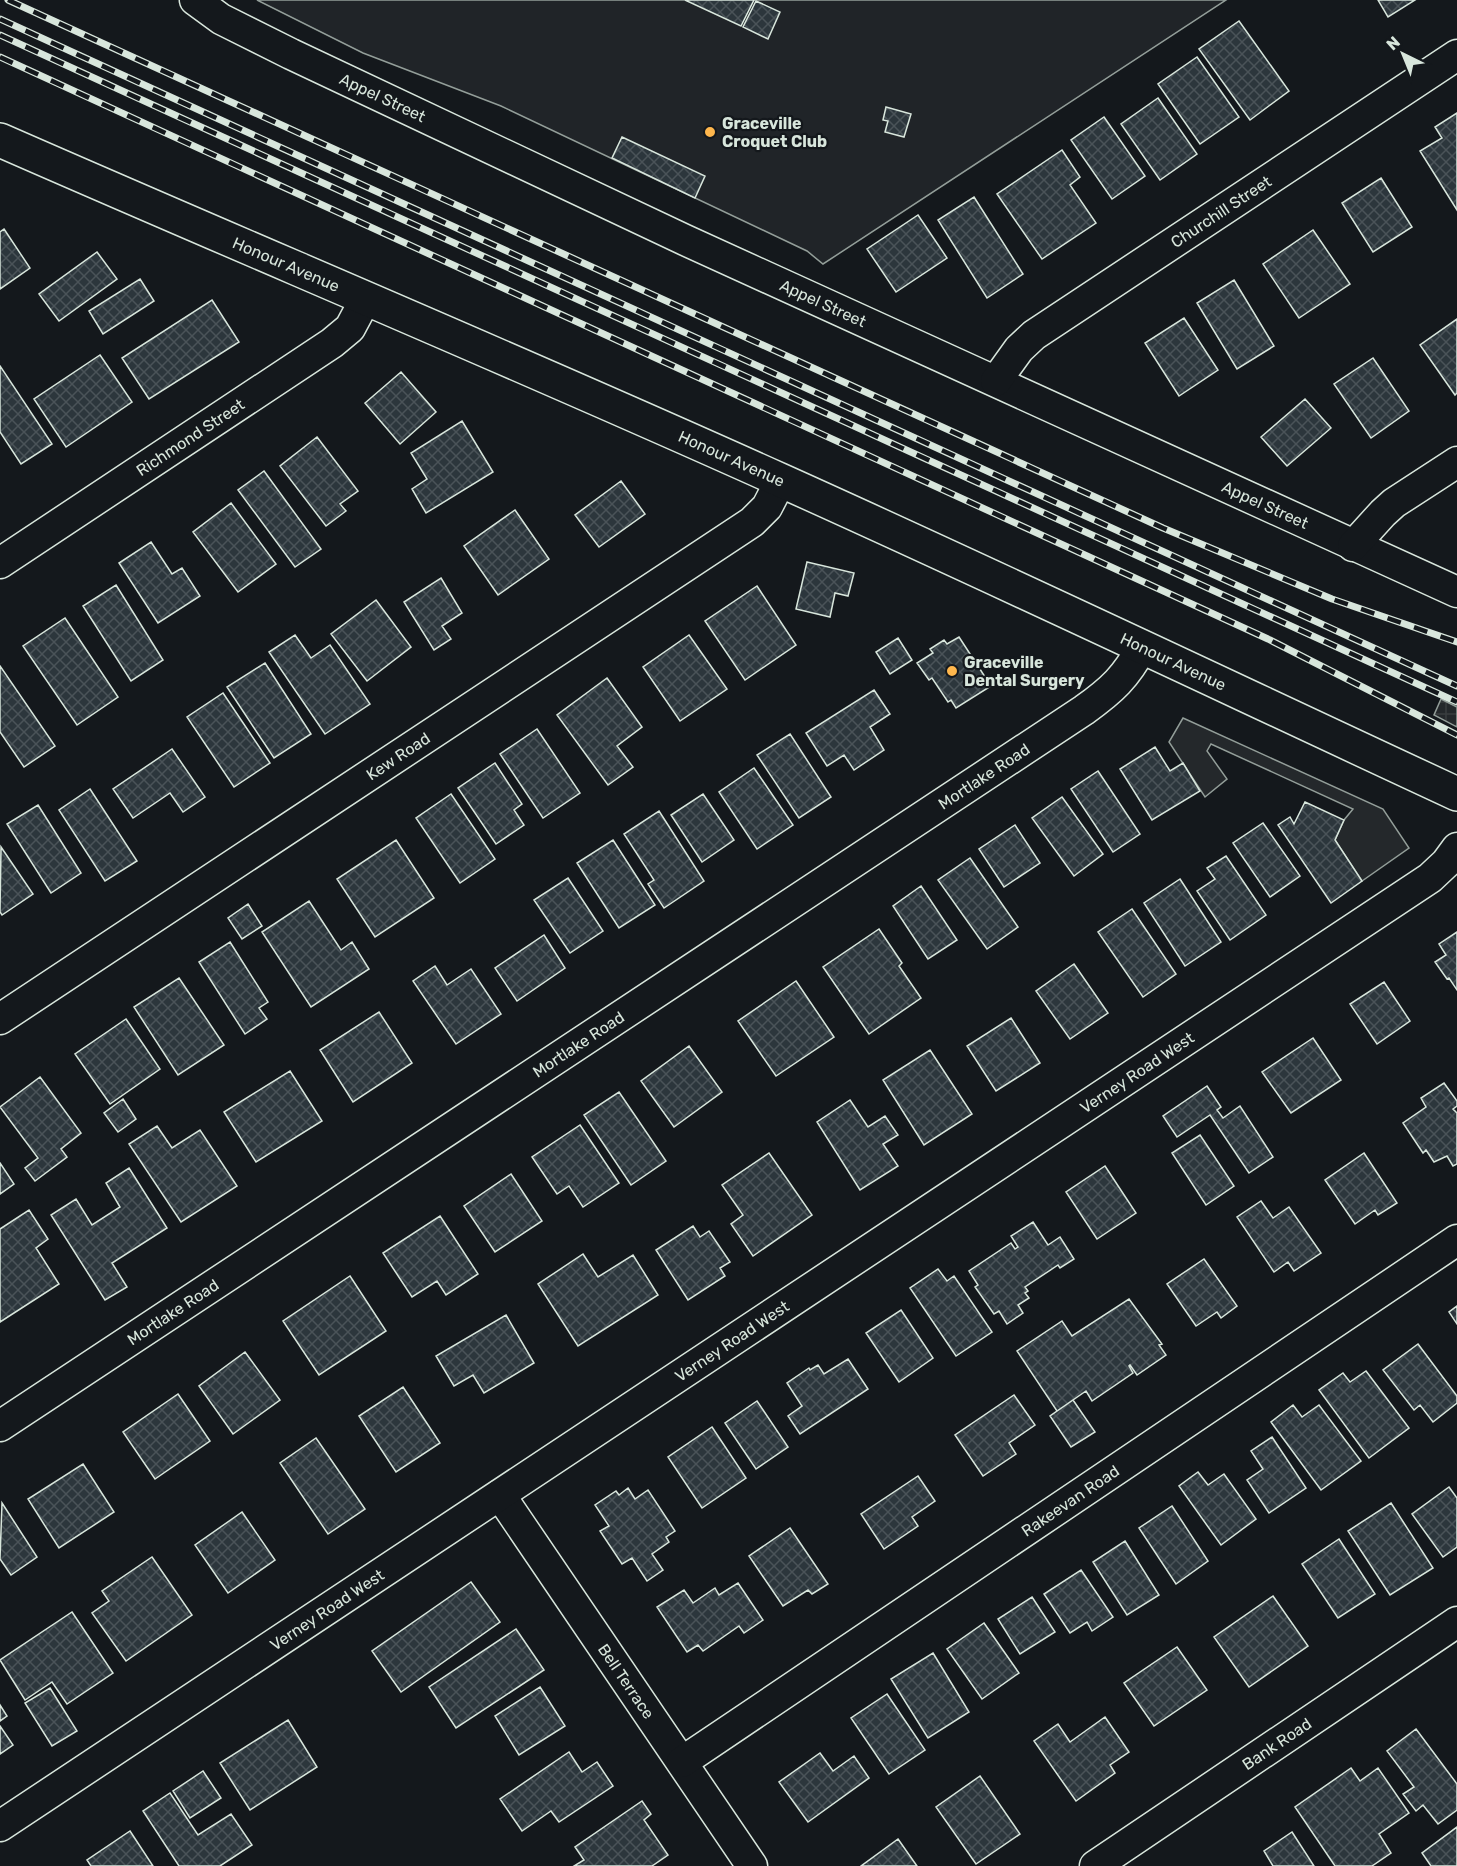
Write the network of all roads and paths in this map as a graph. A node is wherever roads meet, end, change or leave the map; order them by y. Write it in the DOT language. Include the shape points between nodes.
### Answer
graph roads {
  1 [pos="195,0"];
  2 [pos="1457,55"];
  3 [pos="0,140"];
  4 [pos="366,298"];
  5 [pos="996,381"];
  6 [pos="1457,462"];
  7 [pos="781,480"];
  8 [pos="1353,546"];
  9 [pos="0,563"];
  10 [pos="1457,592"];
  11 [pos="1142,647"];
  12 [pos="1457,794"];
  13 [pos="1457,848"];
  14 [pos="0,1020"];
  15 [pos="1457,1240"];
  16 [pos="0,1426"];
  17 [pos="500,1495"];
  18 [pos="1452,1636"];
  19 [pos="682,1762"];
  20 [pos="0,1826"];
  21 [pos="752,1866"];
  22 [pos="1095,1866"];
  1 -- 5 [label="street, Appel Street" via="221,19 291,54"];
  2 -- 5 [label="street, Churchill Street" via="1034,335"];
  3 -- 4 [label="main road, Honour Avenue"];
  4 -- 7 [label="main road, Honour Avenue"];
  4 -- 9 [label="street, Richmond Street" via="350,328 332,343"];
  5 -- 8 [label="street, Appel Street"];
  6 -- 8 [label="street" via="1395,503"];
  7 -- 11 [label="main road, Honour Avenue"];
  7 -- 14 [label="street, Kew Road" via="767,507 752,522"];
  8 -- 10 [label="street, Appel Street"];
  11 -- 12 [label="main road, Honour Avenue"];
  11 -- 16 [label="street, Mortlake Road" via="1127,673 1084,710"];
  13 -- 17 [label="street, Verney Road West" via="1423,882"];
  15 -- 19 [label="street, Rakeevan Road"];
  17 -- 19 [label="street, Bell Terrace"];
  17 -- 20 [label="street, Verney Road West"];
  18 -- 22 [label="street, Bank Road"];
  19 -- 21 [label="street, Bell Terrace"];
}
